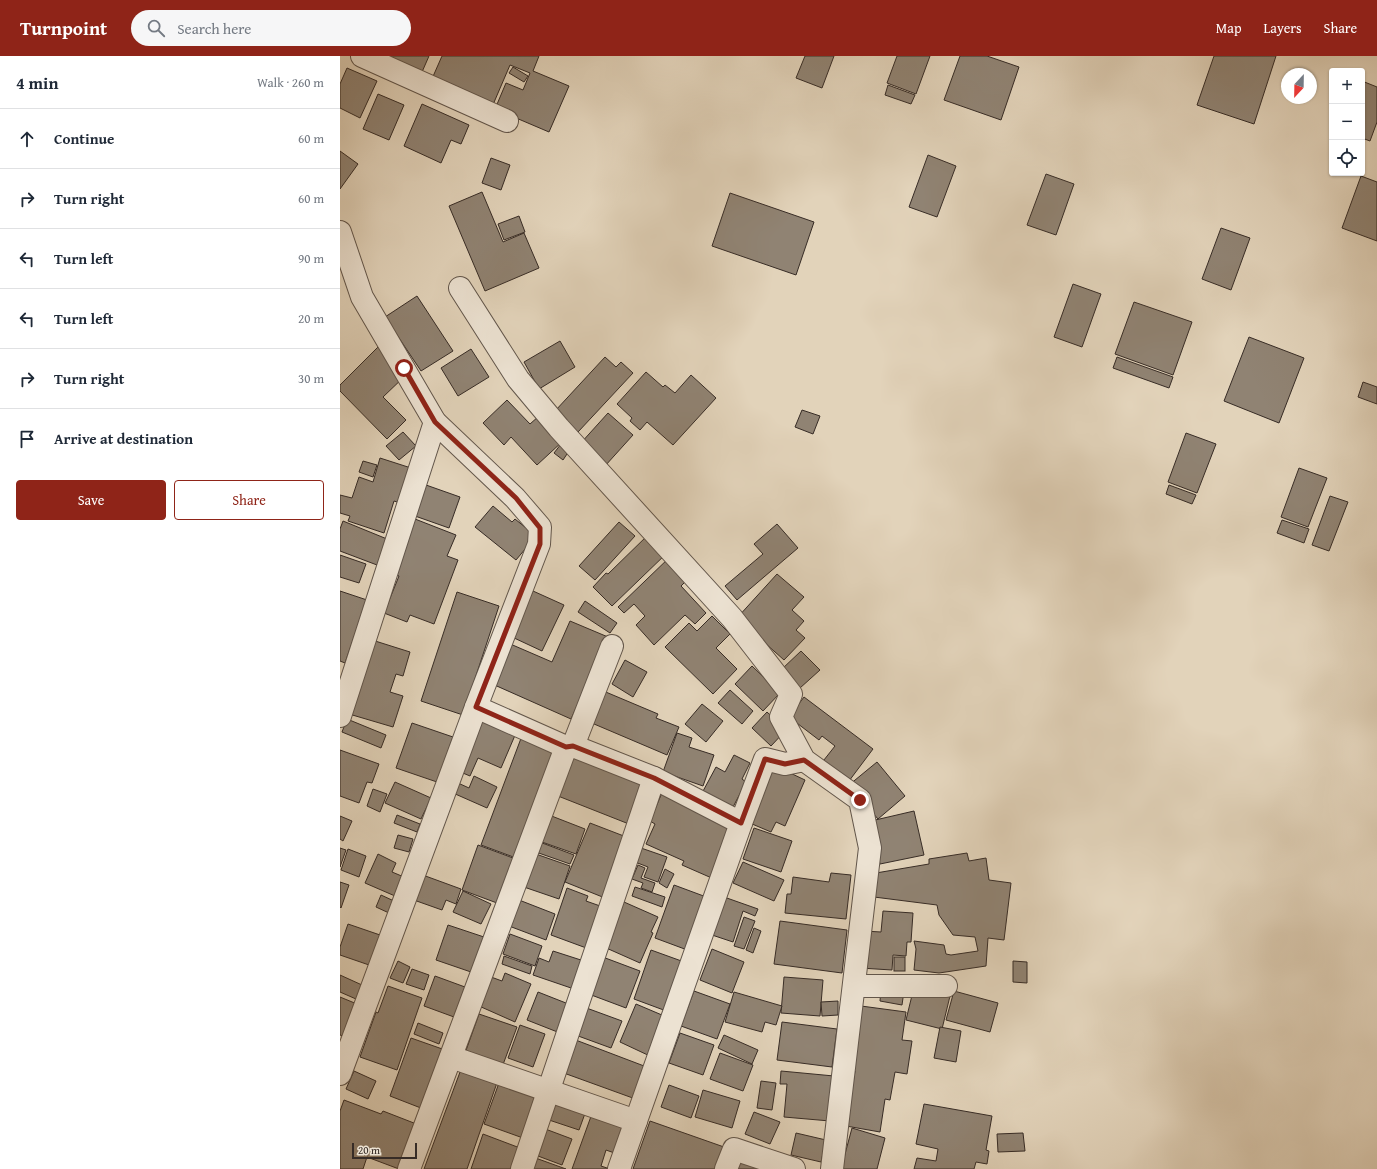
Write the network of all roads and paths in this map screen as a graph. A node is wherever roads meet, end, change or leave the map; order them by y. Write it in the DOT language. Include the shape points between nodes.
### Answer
graph roads {
  1 [pos="362,56"];
  2 [pos="507,121"];
  3 [pos="340,232"];
  4 [pos="460,288"];
  5 [pos="435,422"];
  6 [pos="612,646"];
  7 [pos="476,707"];
  8 [pos="340,716"];
  9 [pos="570,747"];
  10 [pos="804,760"];
  11 [pos="654,778"];
  12 [pos="741,823"];
  13 [pos="854,986"];
  14 [pos="946,986"];
  15 [pos="451,1057"];
  16 [pos="340,1074"];
  17 [pos="549,1091"];
  18 [pos="636,1121"];
  19 [pos="409,1169"];
  20 [pos="522,1169"];
  21 [pos="619,1169"];
  22 [pos="726,1169"];
  23 [pos="794,1169"];
  24 [pos="832,1169"];
  1 -- 2 [label="street"];
  3 -- 5 [label="street" via="362,297"];
  4 -- 10 [label="street" via="518,379 559,428 732,618 792,694 781,718"];
  5 -- 7 [label="street" via="516,498 540,528 540,544"];
  5 -- 8 [label="street"];
  6 -- 9 [label="street"];
  7 -- 9 [label="street"];
  7 -- 16 [label="street"];
  9 -- 11 [label="street"];
  9 -- 15 [label="street"];
  10 -- 12 [label="street" via="785,764 765,759"];
  10 -- 13 [label="street" via="860,800 870,848"];
  11 -- 12 [label="street"];
  11 -- 17 [label="street"];
  12 -- 18 [label="street"];
  13 -- 14 [label="street"];
  13 -- 24 [label="street"];
  15 -- 17 [label="street"];
  15 -- 19 [label="street"];
  17 -- 18 [label="street"];
  17 -- 20 [label="street"];
  18 -- 21 [label="street"];
  22 -- 23 [label="street" via="734,1149"];
}
